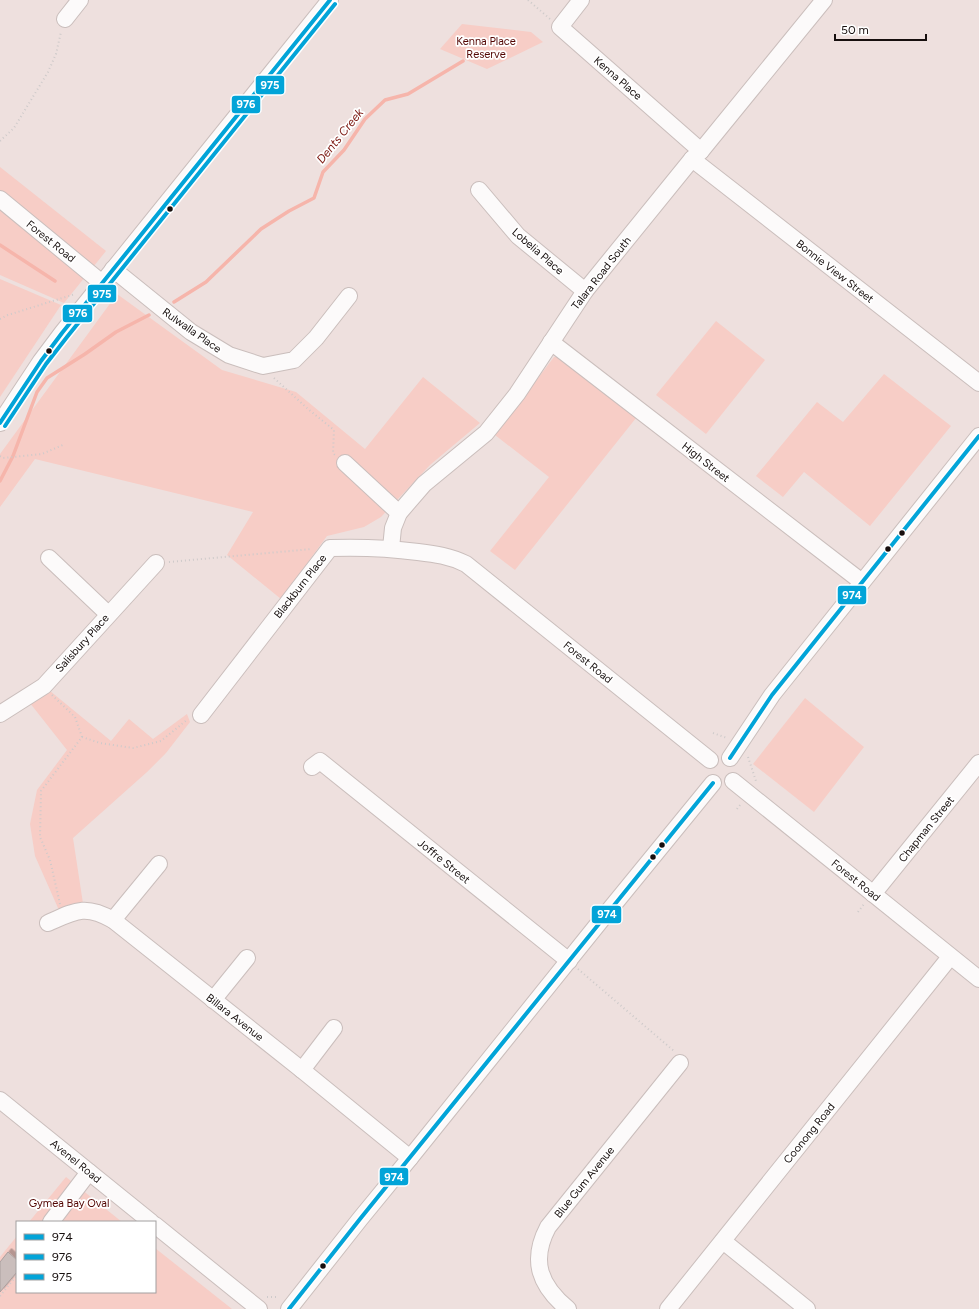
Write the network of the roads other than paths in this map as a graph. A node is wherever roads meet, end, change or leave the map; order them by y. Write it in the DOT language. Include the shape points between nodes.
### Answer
graph roads {
  1 [pos="80,0"];
  2 [pos="330,0"];
  3 [pos="581,0"];
  4 [pos="824,0"];
  5 [pos="65,18"];
  6 [pos="696,155"];
  7 [pos="479,190"];
  8 [pos="0,199"];
  9 [pos="113,269"];
  10 [pos="102,283"];
  11 [pos="585,291"];
  12 [pos="349,296"];
  13 [pos="551,342"];
  14 [pos="979,383"];
  15 [pos="0,423"];
  16 [pos="979,436"];
  17 [pos="345,463"];
  18 [pos="399,513"];
  19 [pos="391,548"];
  20 [pos="50,558"];
  21 [pos="156,563"];
  22 [pos="466,564"];
  23 [pos="862,582"];
  24 [pos="108,614"];
  25 [pos="0,714"];
  26 [pos="201,715"];
  27 [pos="730,758"];
  28 [pos="316,759"];
  29 [pos="710,760"];
  30 [pos="979,763"];
  31 [pos="733,781"];
  32 [pos="713,784"];
  33 [pos="159,864"];
  34 [pos="873,894"];
  35 [pos="113,920"];
  36 [pos="48,923"];
  37 [pos="950,957"];
  38 [pos="247,958"];
  39 [pos="568,961"];
  40 [pos="979,979"];
  41 [pos="213,1000"];
  42 [pos="334,1028"];
  43 [pos="680,1062"];
  44 [pos="302,1070"];
  45 [pos="0,1100"];
  46 [pos="410,1158"];
  47 [pos="89,1172"];
  48 [pos="51,1221"];
  49 [pos="150,1221"];
  50 [pos="156,1226"];
  51 [pos="723,1241"];
  52 [pos="261,1302"];
  53 [pos="284,1303"];
  54 [pos="568,1309"];
  55 [pos="668,1309"];
  56 [pos="806,1309"];
  1 -- 5 [label="street"];
  2 -- 9 [label="street"];
  3 -- 6 [label="street, Kenna Place" via="560,27"];
  4 -- 6 [label="street, Talara Road South"];
  6 -- 11 [label="street, Talara Road South"];
  6 -- 14 [label="street, Bonnie View Street"];
  7 -- 11 [label="street, Lobelia Place" via="518,236"];
  8 -- 10 [label="street, Forest Road"];
  9 -- 10 [label="street"];
  9 -- 12 [label="street, Rulwalla Place" via="191,332 229,355 263,366 294,360 316,338"];
  10 -- 15 [label="street" via="41,361"];
  11 -- 13 [label="street, Talara Road South"];
  13 -- 18 [label="street, Talara Road South" via="517,394 486,433 424,484"];
  13 -- 23 [label="street, High Street"];
  16 -- 23 [label="street"];
  17 -- 18 [label="street"];
  18 -- 19 [label="street, Talara Road South" via="393,528"];
  19 -- 22 [label="street, Blackburn Place" via="440,555"];
  19 -- 26 [label="street, Blackburn Place" via="330,548"];
  20 -- 24 [label="street"];
  21 -- 24 [label="street, Salisbury Place"];
  22 -- 29 [label="street, Forest Road"];
  23 -- 27 [label="street" via="772,695"];
  24 -- 25 [label="street, Salisbury Place" via="43,686"];
  27 -- 29 [label="street" via="718,756"];
  27 -- 31 [label="street" via="737,771"];
  28 -- 39 [label="street, Joffre Street"];
  29 -- 32 [label="street" via="706,770"];
  30 -- 34 [label="street, Chapman Street"];
  31 -- 32 [label="street" via="726,785"];
  31 -- 34 [label="street, Forest Road"];
  32 -- 39 [label="street"];
  33 -- 35 [label="street"];
  34 -- 37 [label="street, Forest Road"];
  35 -- 36 [label="street, Billara Avenue" via="90,910 76,911"];
  35 -- 41 [label="street, Billara Avenue"];
  37 -- 40 [label="street, Forest Road"];
  37 -- 51 [label="street, Coonong Road"];
  38 -- 41 [label="street"];
  39 -- 46 [label="street"];
  41 -- 44 [label="street, Billara Avenue"];
  42 -- 44 [label="street"];
  43 -- 54 [label="street, Blue Gum Avenue" via="548,1227 543,1237 538,1256 542,1278 560,1303"];
  44 -- 46 [label="street, Billara Avenue"];
  45 -- 47 [label="street, Avenel Road"];
  46 -- 53 [label="street" via="360,1219"];
  47 -- 48 [label="street"];
  47 -- 49 [label="street, Avenel Road"];
  50 -- 52 [label="street"];
  51 -- 55 [label="street, Coonong Road"];
  51 -- 56 [label="street"];
}
